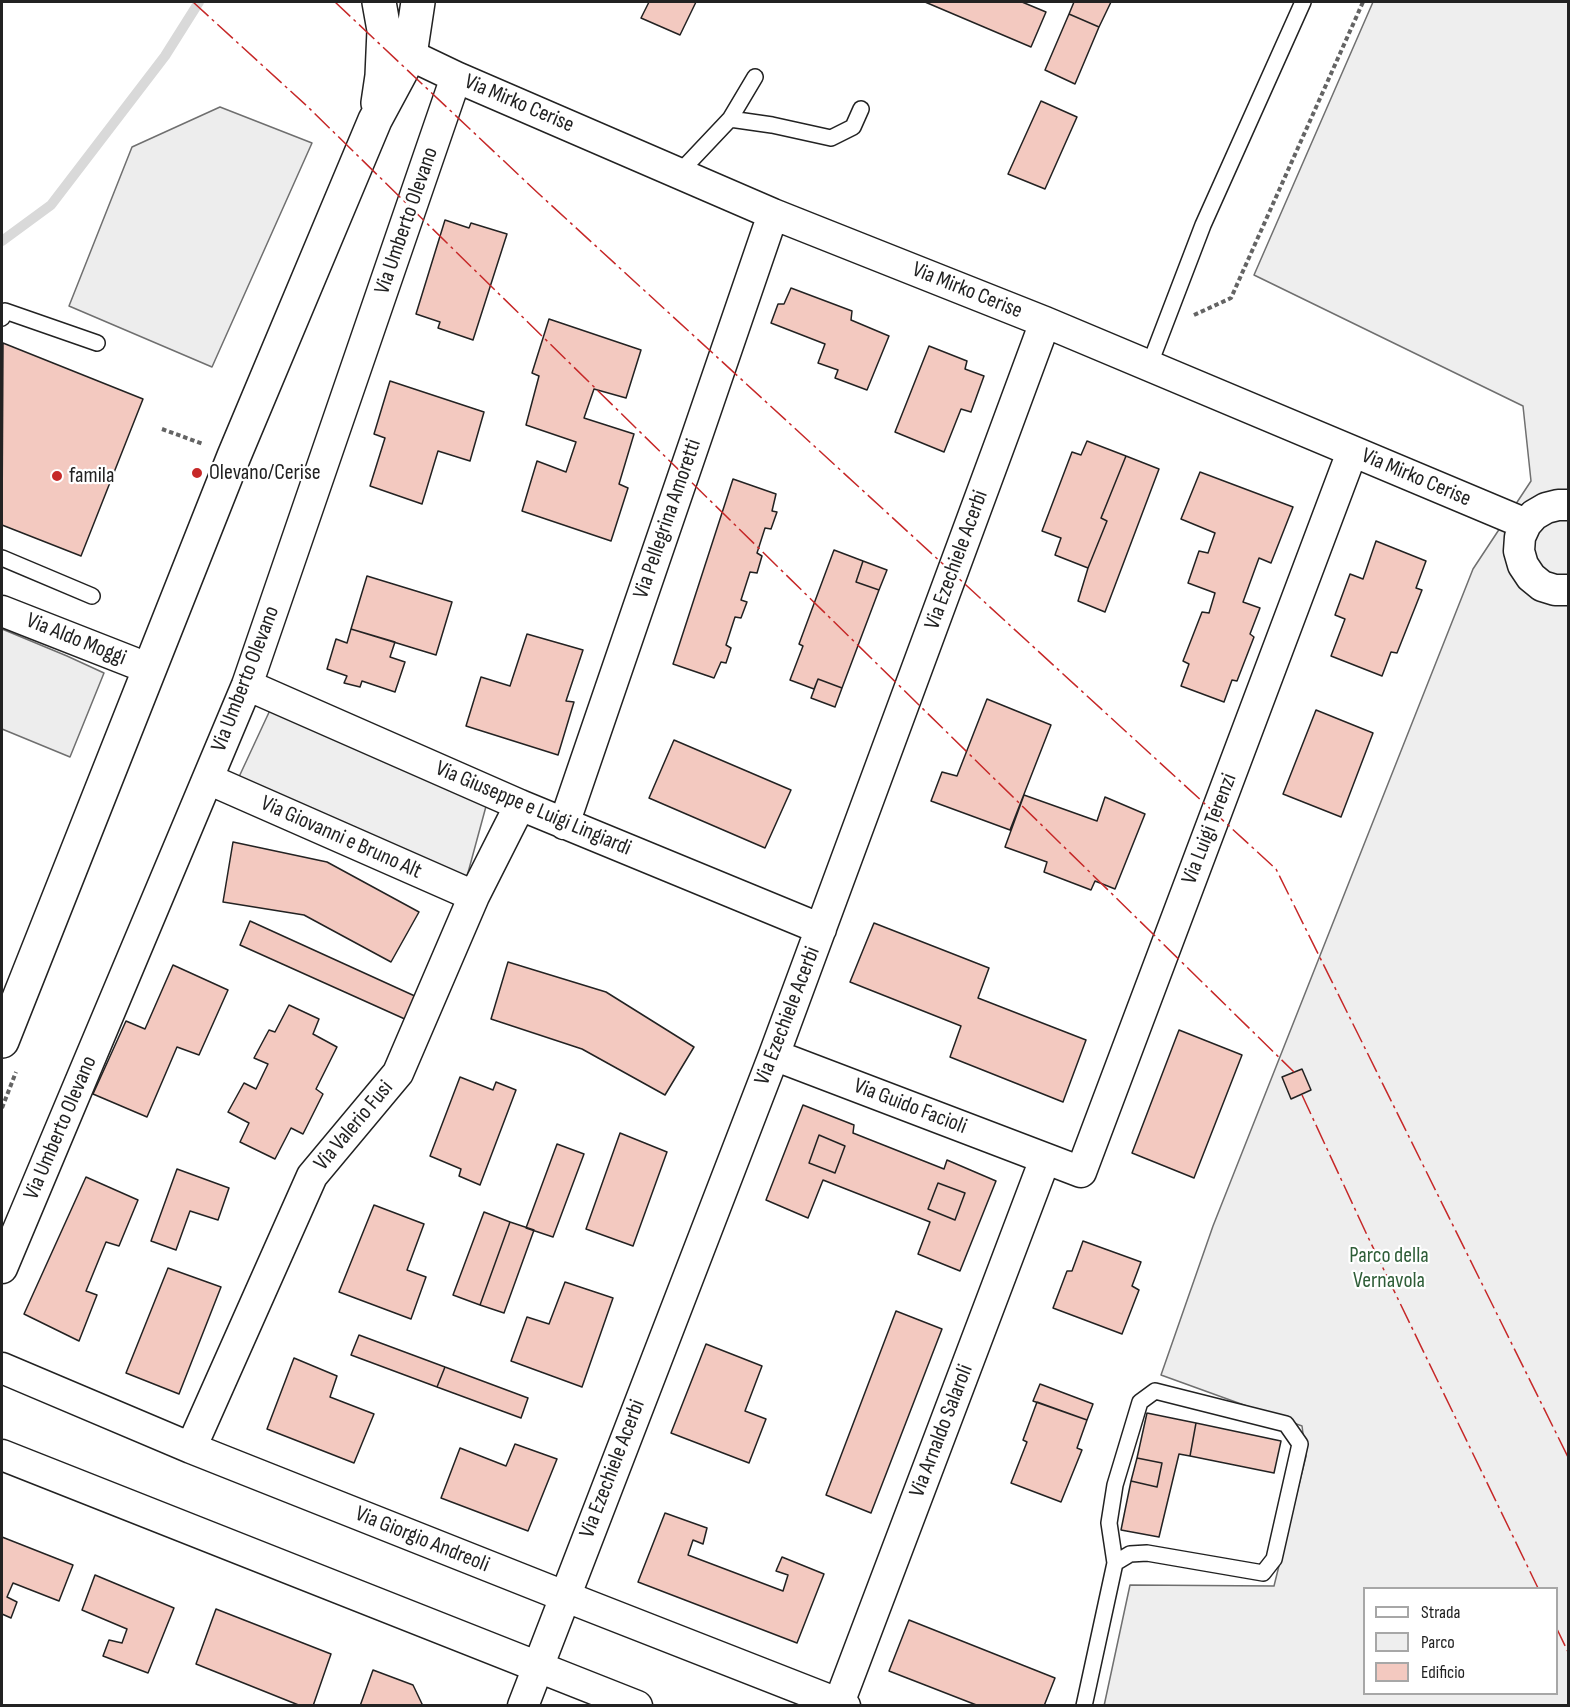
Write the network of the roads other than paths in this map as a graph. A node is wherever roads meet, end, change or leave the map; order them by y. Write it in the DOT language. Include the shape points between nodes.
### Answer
graph roads {
  1 [pos="379,2"];
  2 [pos="418,2"];
  3 [pos="1303,2"];
  4 [pos="410,55"];
  5 [pos="456,77"];
  6 [pos="755,77"];
  7 [pos="861,109"];
  8 [pos="730,119"];
  9 [pos="375,120"];
  10 [pos="679,173"];
  11 [pos="773,214"];
  12 [pos="2,318"];
  13 [pos="1045,322"];
  14 [pos="97,344"];
  15 [pos="1149,366"];
  16 [pos="1352,452"];
  17 [pos="1569,505"];
  18 [pos="1526,524"];
  19 [pos="2,558"];
  20 [pos="1569,590"];
  21 [pos="92,597"];
  22 [pos="2,610"];
  23 [pos="150,669"];
  24 [pos="247,685"];
  25 [pos="208,779"];
  26 [pos="520,805"];
  27 [pos="564,824"];
  28 [pos="474,896"];
  29 [pos="821,929"];
  30 [pos="2,1041"];
  31 [pos="774,1055"];
  32 [pos="1046,1160"];
  33 [pos="2,1268"];
  34 [pos="2,1368"];
  35 [pos="192,1448"];
  36 [pos="2,1455"];
  37 [pos="1115,1563"];
  38 [pos="564,1596"];
  39 [pos="538,1665"];
  40 [pos="842,1704"];
  41 [pos="523,1706"];
  42 [pos="637,1706"];
  43 [pos="1084,1706"];
  1 -- 9 [label="street" via="384,30"];
  2 -- 4 [label="street"];
  3 -- 15 [label="lane" via="1203,225"];
  4 -- 5 [label="street, Via Mirko Cerise"];
  4 -- 9 [label="street"];
  5 -- 10 [label="street, Via Mirko Cerise"];
  5 -- 24 [label="street, Via Umberto Olevano"];
  6 -- 8 [label="lane"];
  7 -- 8 [label="lane" via="853,127 831,138"];
  8 -- 10 [label="lane"];
  9 -- 23 [label="street" via="234,456"];
  10 -- 11 [label="street, Via Mirko Cerise"];
  11 -- 13 [label="street, Via Mirko Cerise"];
  11 -- 27 [label="street, Via Pellegrina Amoretti"];
  12 -- 14 [label="lane" via="5,311"];
  13 -- 15 [label="street, Via Mirko Cerise"];
  13 -- 29 [label="street, Via Ezechiele Acerbi"];
  15 -- 16 [label="street, Via Mirko Cerise"];
  16 -- 18 [label="street, Via Mirko Cerise"];
  16 -- 32 [label="street, Via Luigi Terenzi" via="1081,1172"];
  17 -- 18 [label="street" via="1546,508"];
  18 -- 20 [label="street" via="1520,537 1523,565 1542,586"];
  19 -- 21 [label="lane"];
  22 -- 23 [label="street, Via Aldo Moggi"];
  23 -- 30 [label="street"];
  24 -- 25 [label="street, Via Umberto Olevano"];
  24 -- 26 [label="street, Via Giuseppe e Luigi Lingiardi"];
  25 -- 28 [label="street, Via Giovanni e Bruno Alt"];
  25 -- 33 [label="street, Via Umberto Olevano"];
  26 -- 27 [label="street, Via Giuseppe e Luigi Lingiardi"];
  26 -- 28 [label="street, Via Valerio Fusi"];
  27 -- 29 [label="street, Via Giuseppe e Luigi Lingiardi"];
  28 -- 35 [label="street, Via Valerio Fusi" via="398,1073 312,1176"];
  29 -- 31 [label="street, Via Ezechiele Acerbi"];
  31 -- 32 [label="street, Via Guido Facioli"];
  31 -- 38 [label="street, Via Ezechiele Acerbi"];
  32 -- 40 [label="street, Via Arnaldo Salaroli"];
  34 -- 35 [label="street, Via Giorgio Andreoli"];
  35 -- 38 [label="street, Via Giorgio Andreoli"];
  36 -- 39 [label="street"];
  37 -- 37 [label="lane" via="1109,1523 1140,1402 1155,1391 1286,1424 1300,1444 1274,1559 1263,1573 1147,1553 1130,1554"];
  37 -- 43 [label="lane"];
  38 -- 39 [label="street, Via Ezechiele Acerbi"];
  38 -- 40 [label="street, Via Giorgio Andreoli"];
  39 -- 41 [label="street, Via Ezechiele Acerbi"];
  39 -- 42 [label="street"];
}
